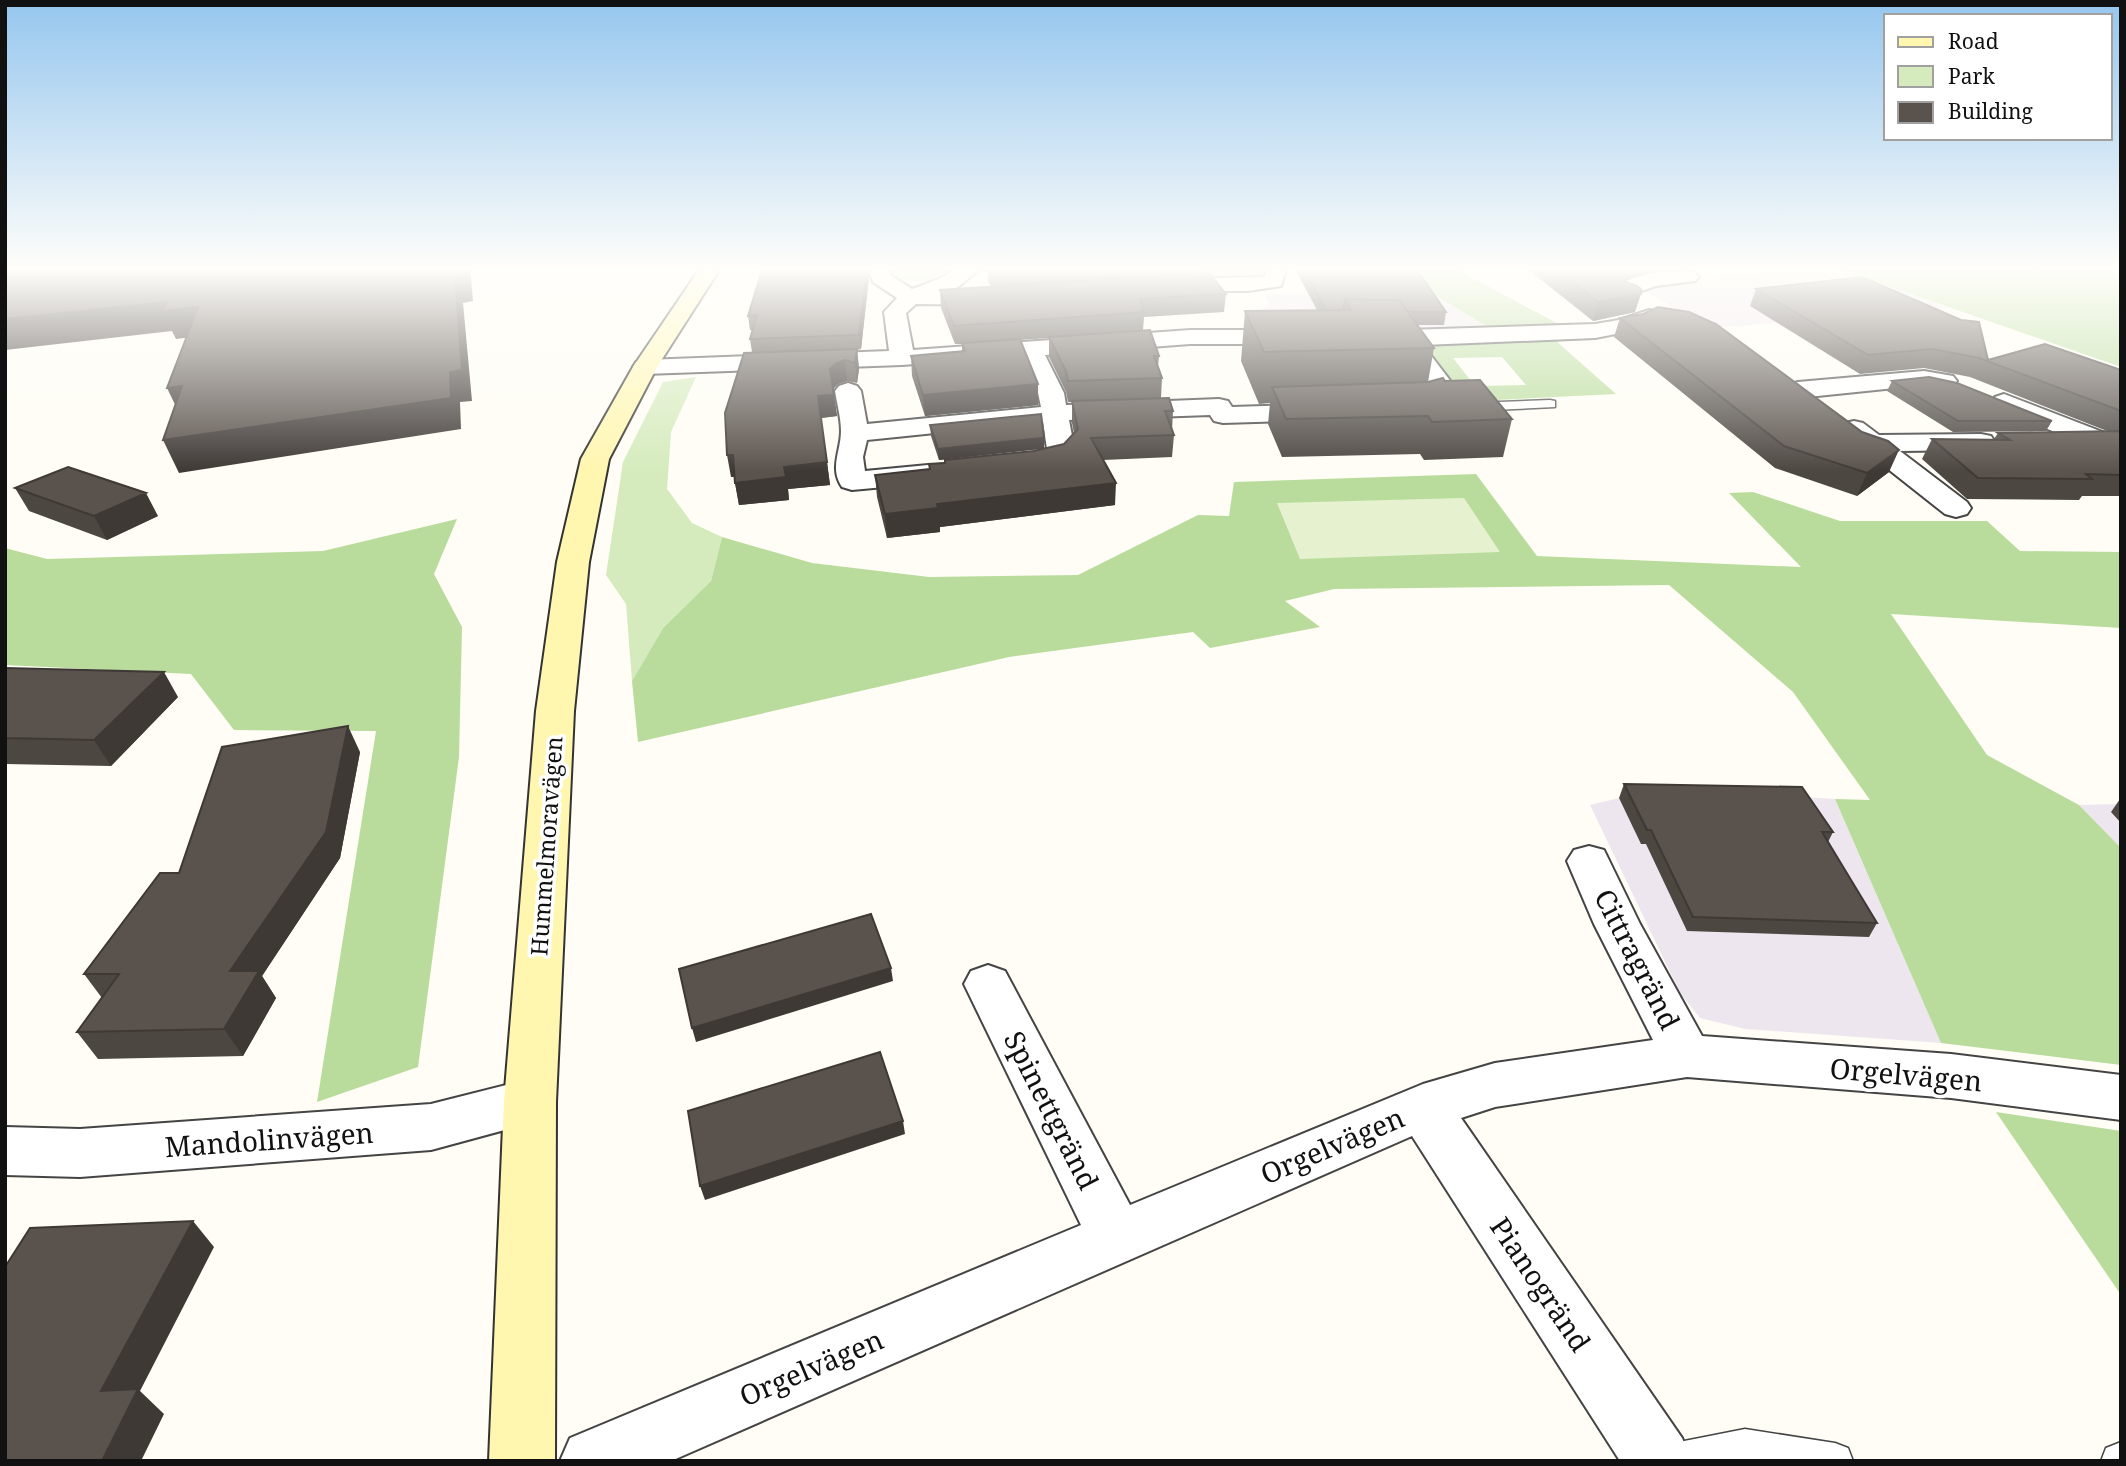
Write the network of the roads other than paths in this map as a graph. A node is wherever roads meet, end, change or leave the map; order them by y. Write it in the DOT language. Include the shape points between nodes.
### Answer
graph roads {
  1 [pos="666,335"];
  2 [pos="899,335"];
  3 [pos="1483,335"];
  4 [pos="1247,336"];
  5 [pos="1313,337"];
  6 [pos="1353,338"];
  7 [pos="1406,339"];
  8 [pos="1030,349"];
  9 [pos="902,358"];
  10 [pos="645,367"];
  11 [pos="1776,375"];
  12 [pos="1798,390"];
  13 [pos="848,391"];
  14 [pos="1550,404"];
  15 [pos="1446,408"];
  16 [pos="1342,411"];
  17 [pos="1055,413"];
  18 [pos="855,433"];
  19 [pos="2112,441"];
  20 [pos="1875,443"];
  21 [pos="995,467"];
  22 [pos="956,471"];
  23 [pos="1956,508"];
  24 [pos="1589,861"];
  25 [pos="988,984"];
  26 [pos="1687,1056"];
  27 [pos="2121,1098"];
  28 [pos="530,1102"];
  29 [pos="1423,1107"];
  30 [pos="5,1151"];
  31 [pos="1116,1236"];
  32 [pos="522,1461"];
  33 [pos="593,1461"];
  34 [pos="1659,1461"];
  35 [pos="1674,1461"];
  36 [pos="1835,1461"];
  1 -- 10 [label="street, Hummelmoravägen"];
  2 -- 9 [label="street"];
  3 -- 7 [label="street"];
  4 -- 5 [label="street"];
  4 -- 8 [label="street"];
  6 -- 7 [label="street"];
  7 -- 15 [label="street"];
  8 -- 9 [label="street"];
  8 -- 17 [label="street" via="1051,393"];
  9 -- 10 [label="street"];
  10 -- 28 [label="street, Hummelmoravägen" via="595,459 577,545 555,710"];
  11 -- 12 [label="street"];
  12 -- 19 [label="street" via="1924,378 1980,392"];
  12 -- 20 [label="street"];
  13 -- 18 [label="street"];
  14 -- 15 [label="lane"];
  16 -- 17 [label="street"];
  17 -- 18 [label="street"];
  17 -- 21 [label="street" via="1061,451 1034,463"];
  18 -- 22 [label="street" via="849,457 854,493"];
  19 -- 20 [label="street"];
  20 -- 23 [label="street"];
  24 -- 26 [label="street, Cittragränd"];
  25 -- 31 [label="street, Spinettgränd"];
  26 -- 27 [label="street, Orgelvägen" via="1951,1076"];
  26 -- 29 [label="street, Orgelvägen" via="1495,1085"];
  28 -- 30 [label="street, Mandolinvägen" via="430,1127 79,1153"];
  28 -- 32 [label="street, Hummelmoravägen"];
  29 -- 31 [label="street, Orgelvägen"];
  29 -- 34 [label="street, Pianogränd"];
  31 -- 33 [label="street, Orgelvägen"];
  35 -- 36 [label="lane" via="1745,1447"];
}
